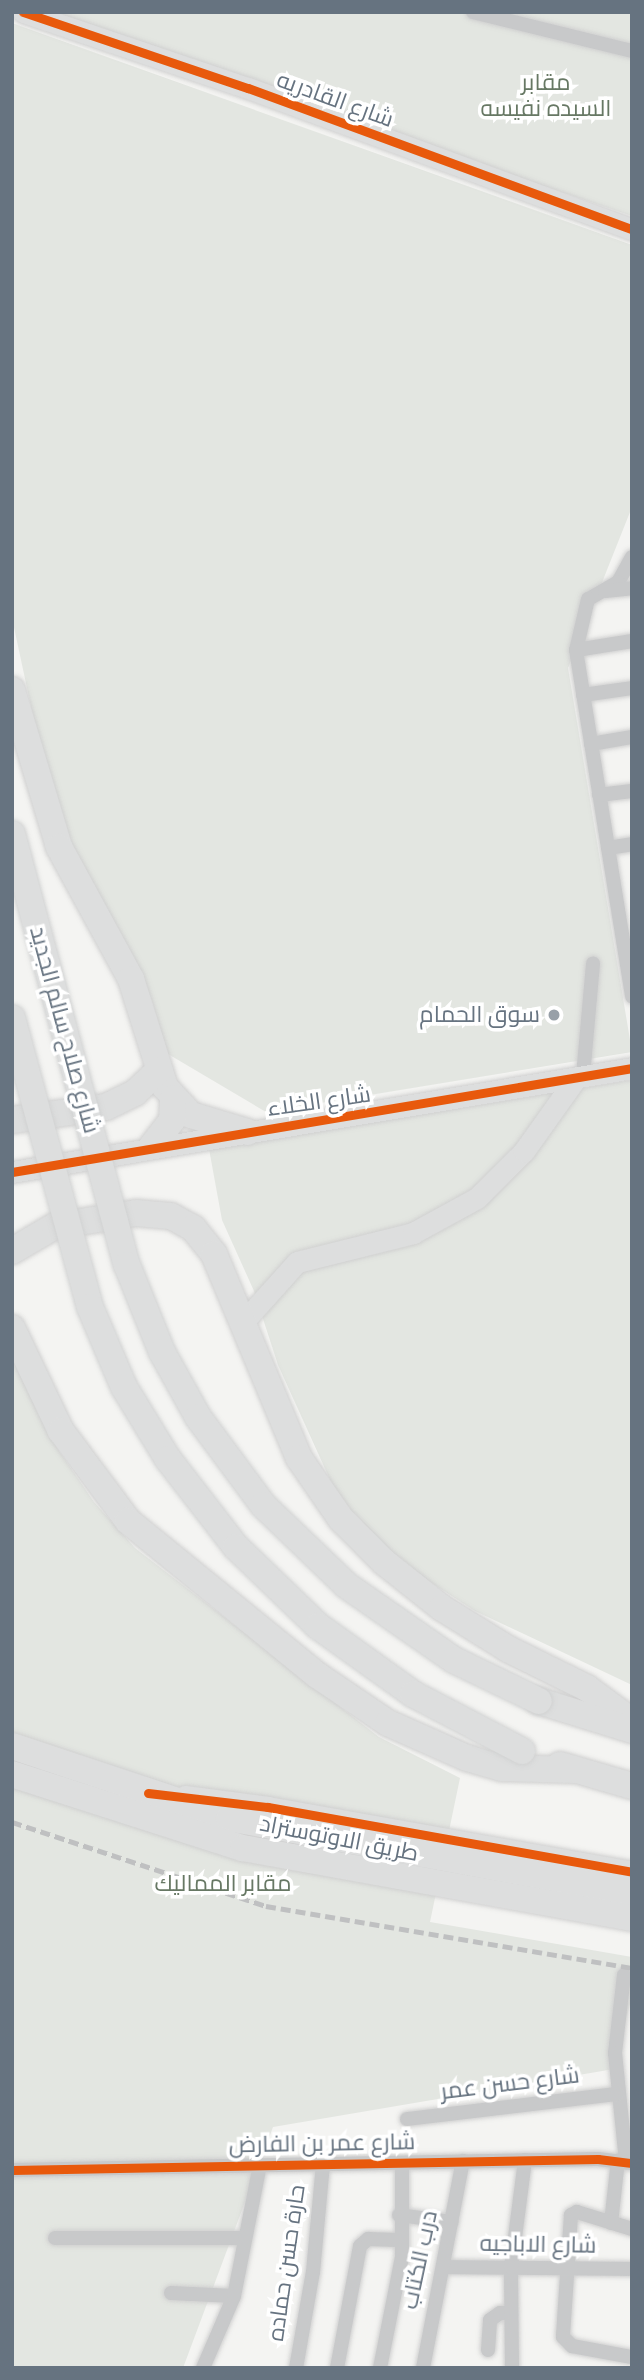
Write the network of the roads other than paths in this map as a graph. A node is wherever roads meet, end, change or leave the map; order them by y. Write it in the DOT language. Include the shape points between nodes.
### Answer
graph roads {
  1 [pos="23,12"];
  2 [pos="473,12"];
  3 [pos="632,51"];
  4 [pos="632,229"];
  5 [pos="632,557"];
  6 [pos="632,588"];
  7 [pos="594,593"];
  8 [pos="632,642"];
  9 [pos="576,650"];
  10 [pos="632,688"];
  11 [pos="12,690"];
  12 [pos="583,695"];
  13 [pos="632,737"];
  14 [pos="591,744"];
  15 [pos="632,791"];
  16 [pos="599,796"];
  17 [pos="12,834"];
  18 [pos="632,844"];
  19 [pos="608,848"];
  20 [pos="632,895"];
  21 [pos="616,897"];
  22 [pos="628,945"];
  23 [pos="593,963"];
  24 [pos="632,996"];
  25 [pos="12,1018"];
  26 [pos="632,1068"];
  27 [pos="158,1071"];
  28 [pos="579,1077"];
  29 [pos="173,1098"];
  30 [pos="12,1120"];
  31 [pos="247,1132"];
  32 [pos="152,1146"];
  33 [pos="12,1172"];
  34 [pos="12,1251"];
  35 [pos="244,1321"];
  36 [pos="12,1328"];
  37 [pos="632,1721"];
  38 [pos="632,1730"];
  39 [pos="12,1746"];
  40 [pos="575,1770"];
  41 [pos="12,1774"];
  42 [pos="632,1786"];
  43 [pos="148,1793"];
  44 [pos="632,1872"];
  45 [pos="632,1893"];
  46 [pos="632,1918"];
  47 [pos="624,1975"];
  48 [pos="618,2094"];
  49 [pos="407,2119"];
  50 [pos="525,2160"];
  51 [pos="463,2161"];
  52 [pos="625,2162"];
  53 [pos="402,2163"];
  54 [pos="323,2164"];
  55 [pos="260,2165"];
  56 [pos="12,2170"];
  57 [pos="400,2215"];
  58 [pos="452,2222"];
  59 [pos="611,2223"];
  60 [pos="632,2229"];
  61 [pos="55,2238"];
  62 [pos="245,2238"];
  63 [pos="398,2240"];
  64 [pos="443,2267"];
  65 [pos="511,2268"];
  66 [pos="567,2269"];
  67 [pos="632,2269"];
  68 [pos="172,2293"];
  69 [pos="234,2296"];
  70 [pos="511,2313"];
  71 [pos="488,2350"];
  72 [pos="632,2357"];
  73 [pos="203,2368"];
  74 [pos="296,2368"];
  75 [pos="337,2368"];
  76 [pos="380,2368"];
  77 [pos="423,2368"];
  78 [pos="512,2368"];
  1 -- 4 [label="street, شارع القادريه" via="248,88"];
  2 -- 3 [label="street"];
  5 -- 7 [label="street" via="618,582"];
  6 -- 7 [label="street"];
  7 -- 9 [label="street" via="582,614"];
  8 -- 9 [label="street"];
  9 -- 12 [label="street"];
  10 -- 12 [label="street"];
  11 -- 27 [label="highway" via="59,847 131,979"];
  12 -- 14 [label="street"];
  13 -- 14 [label="street"];
  14 -- 16 [label="street"];
  15 -- 16 [label="street"];
  16 -- 19 [label="street"];
  17 -- 38 [label="highway, شارع صلاح سالم الجديد, bridge" via="127,1265 162,1352 198,1416 263,1505 346,1585 454,1660 539,1701"];
  18 -- 19 [label="street"];
  19 -- 21 [label="street"];
  20 -- 21 [label="street"];
  21 -- 22 [label="street"];
  22 -- 24 [label="street"];
  23 -- 28 [label="street"];
  25 -- 40 [label="highway, شارع صلاح سالم الجديد, bridge" via="90,1307 124,1387 175,1469 236,1547 318,1626 413,1694 522,1751"];
  26 -- 28 [label="street, شارع الخلاء"];
  27 -- 29 [label="highway"];
  27 -- 30 [label="highway" via="135,1093 106,1107"];
  28 -- 31 [label="street, شارع الخلاء"];
  28 -- 35 [label="street" via="524,1151 477,1198 414,1233 297,1262"];
  29 -- 31 [label="highway" via="191,1115"];
  29 -- 32 [label="highway" via="172,1120"];
  31 -- 32 [label="street, شارع الخلاء"];
  32 -- 33 [label="street, شارع الخلاء"];
  34 -- 35 [label="highway" via="55,1226 135,1213 171,1216 209,1244"];
  35 -- 37 [label="highway" via="299,1458 358,1537 412,1586 463,1622 587,1688"];
  36 -- 40 [label="highway" via="61,1431 128,1521 317,1675 388,1723 467,1759 503,1768"];
  39 -- 43 [label="highway, طريق الاوتوستراد"];
  40 -- 42 [label="highway, شارع صلاح سالم الجديد"];
  41 -- 46 [label="highway, طريق الاوتوستراد" via="243,1848"];
  43 -- 44 [label="street" via="268,1807"];
  43 -- 45 [label="highway, طريق الاوتوستراد" via="292,1832"];
  47 -- 48 [label="street" via="615,2053"];
  48 -- 49 [label="street, شارع حسن عمر"];
  48 -- 52 [label="street"];
  50 -- 51 [label="street, شارع عمر بن الفارض"];
  50 -- 52 [label="street, شارع عمر بن الفارض"];
  50 -- 65 [label="street"];
  51 -- 53 [label="street, شارع عمر بن الفارض"];
  51 -- 58 [label="street, درب الكتاب"];
  52 -- 59 [label="street"];
  53 -- 54 [label="street, شارع عمر بن الفارض"];
  53 -- 57 [label="street"];
  54 -- 55 [label="street, شارع عمر بن الفارض"];
  54 -- 74 [label="street, حارة حسن حماده" via="313,2272"];
  55 -- 56 [label="street, شارع عمر بن الفارض"];
  55 -- 62 [label="street"];
  57 -- 58 [label="street"];
  57 -- 63 [label="street"];
  58 -- 64 [label="street, درب الكتاب"];
  59 -- 60 [label="street"];
  59 -- 66 [label="street" via="573,2213"];
  61 -- 62 [label="street"];
  62 -- 69 [label="street"];
  63 -- 75 [label="street" via="368,2239 359,2246"];
  63 -- 76 [label="street" via="402,2257"];
  64 -- 65 [label="street, شارع الاباجيه"];
  64 -- 77 [label="street, درب الكتاب"];
  65 -- 66 [label="street, شارع الاباجيه"];
  65 -- 70 [label="street"];
  66 -- 67 [label="street, شارع الاباجيه"];
  66 -- 72 [label="street" via="565,2341"];
  68 -- 69 [label="street"];
  69 -- 73 [label="street"];
  70 -- 71 [label="street" via="490,2320"];
  70 -- 78 [label="street"];
}
